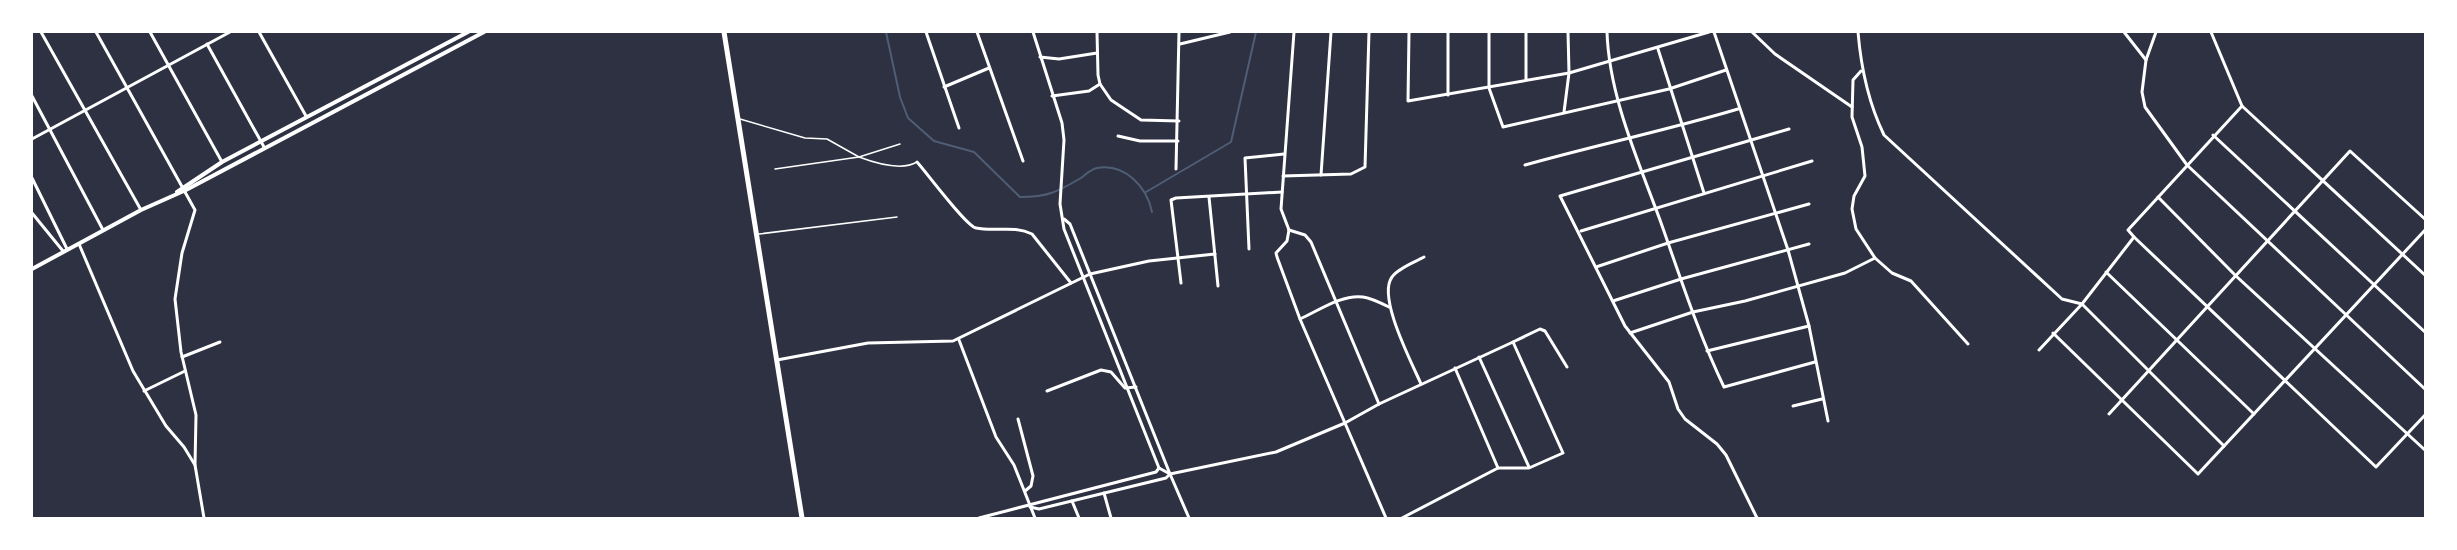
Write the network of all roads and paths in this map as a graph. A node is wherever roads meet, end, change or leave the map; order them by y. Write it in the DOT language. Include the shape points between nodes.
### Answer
graph roads {
  1 [pos="41,32"];
  2 [pos="96,32"];
  3 [pos="150,32"];
  4 [pos="230,32"];
  5 [pos="259,32"];
  6 [pos="468,32"];
  7 [pos="484,32"];
  8 [pos="724,32"];
  9 [pos="926,32"];
  10 [pos="977,32"];
  11 [pos="1033,32"];
  12 [pos="1097,32"];
  13 [pos="1179,32"];
  14 [pos="1230,32"];
  15 [pos="1294,32"];
  16 [pos="1331,32"];
  17 [pos="1369,32"];
  18 [pos="1409,32"];
  19 [pos="1448,32"];
  20 [pos="1489,32"];
  21 [pos="1526,32"];
  22 [pos="1568,32"];
  23 [pos="1607,32"];
  24 [pos="1712,32"];
  25 [pos="1752,32"];
  26 [pos="1858,32"];
  27 [pos="2124,32"];
  28 [pos="2156,32"];
  29 [pos="2211,32"];
  30 [pos="207,44"];
  31 [pos="1179,44"];
  32 [pos="1658,49"];
  33 [pos="1098,53"];
  34 [pos="1040,57"];
  35 [pos="2146,60"];
  36 [pos="1608,62"];
  37 [pos="168,64"];
  38 [pos="989,68"];
  39 [pos="1726,70"];
  40 [pos="1862,71"];
  41 [pos="1569,73"];
  42 [pos="1526,79"];
  43 [pos="1100,84"];
  44 [pos="125,86"];
  45 [pos="944,87"];
  46 [pos="1489,88"];
  47 [pos="1669,88"];
  48 [pos="1448,95"];
  49 [pos="32,96"];
  50 [pos="1052,96"];
  51 [pos="1619,100"];
  52 [pos="2241,106"];
  53 [pos="1852,107"];
  54 [pos="85,108"];
  55 [pos="1738,109"];
  56 [pos="1564,112"];
  57 [pos="306,116"];
  58 [pos="738,118"];
  59 [pos="1179,122"];
  60 [pos="1681,126"];
  61 [pos="959,128"];
  62 [pos="50,129"];
  63 [pos="1789,129"];
  64 [pos="2213,135"];
  65 [pos="1118,136"];
  66 [pos="1630,136"];
  67 [pos="32,139"];
  68 [pos="261,140"];
  69 [pos="1178,141"];
  70 [pos="1750,142"];
  71 [pos="900,144"];
  72 [pos="264,147"];
  73 [pos="1284,154"];
  74 [pos="859,156"];
  75 [pos="1691,158"];
  76 [pos="1023,161"];
  77 [pos="1812,161"];
  78 [pos="222,162"];
  79 [pos="917,162"];
  80 [pos="1525,165"];
  81 [pos="2187,165"];
  82 [pos="775,169"];
  83 [pos="1176,169"];
  84 [pos="1642,172"];
  85 [pos="1321,175"];
  86 [pos="1283,176"];
  87 [pos="1763,176"];
  88 [pos="32,178"];
  89 [pos="2323,181"];
  90 [pos="183,186"];
  91 [pos="186,190"];
  92 [pos="1282,192"];
  93 [pos="176,193"];
  94 [pos="1704,193"];
  95 [pos="1246,194"];
  96 [pos="1209,197"];
  97 [pos="2158,197"];
  98 [pos="1809,204"];
  99 [pos="1655,208"];
  100 [pos="141,210"];
  101 [pos="2295,211"];
  102 [pos="32,213"];
  103 [pos="1778,214"];
  104 [pos="897,217"];
  105 [pos="1064,219"];
  106 [pos="2426,220"];
  107 [pos="2426,229"];
  108 [pos="103,230"];
  109 [pos="1289,230"];
  110 [pos="1580,231"];
  111 [pos="755,235"];
  112 [pos="2134,237"];
  113 [pos="2268,241"];
  114 [pos="78,243"];
  115 [pos="1668,243"];
  116 [pos="1809,244"];
  117 [pos="1249,249"];
  118 [pos="65,250"];
  119 [pos="1788,250"];
  120 [pos="1215,254"];
  121 [pos="2402,254"];
  122 [pos="1424,257"];
  123 [pos="1177,258"];
  124 [pos="1875,258"];
  125 [pos="1596,267"];
  126 [pos="32,269"];
  127 [pos="2106,272"];
  128 [pos="1090,274"];
  129 [pos="1084,276"];
  130 [pos="2236,276"];
  131 [pos="2426,276"];
  132 [pos="1681,279"];
  133 [pos="1071,283"];
  134 [pos="1181,283"];
  135 [pos="2374,285"];
  136 [pos="1218,286"];
  137 [pos="1798,286"];
  138 [pos="1336,302"];
  139 [pos="1613,302"];
  140 [pos="2082,304"];
  141 [pos="1389,307"];
  142 [pos="2207,307"];
  143 [pos="1693,312"];
  144 [pos="2346,315"];
  145 [pos="1300,319"];
  146 [pos="1809,326"];
  147 [pos="1630,333"];
  148 [pos="2053,333"];
  149 [pos="2426,333"];
  150 [pos="958,340"];
  151 [pos="2177,340"];
  152 [pos="220,342"];
  153 [pos="1513,342"];
  154 [pos="1968,344"];
  155 [pos="2316,347"];
  156 [pos="2039,350"];
  157 [pos="1707,351"];
  158 [pos="182,357"];
  159 [pos="1479,357"];
  160 [pos="776,360"];
  161 [pos="1815,362"];
  162 [pos="1567,367"];
  163 [pos="1455,368"];
  164 [pos="185,371"];
  165 [pos="2149,371"];
  166 [pos="2285,381"];
  167 [pos="1421,384"];
  168 [pos="1136,387"];
  169 [pos="1130,389"];
  170 [pos="2426,390"];
  171 [pos="144,391"];
  172 [pos="1047,391"];
  173 [pos="1822,399"];
  174 [pos="2121,401"];
  175 [pos="1378,404"];
  176 [pos="1793,406"];
  177 [pos="2109,414"];
  178 [pos="2254,414"];
  179 [pos="2426,414"];
  180 [pos="1018,419"];
  181 [pos="1828,421"];
  182 [pos="1345,423"];
  183 [pos="2407,434"];
  184 [pos="2224,446"];
  185 [pos="2426,451"];
  186 [pos="195,465"];
  187 [pos="1159,468"];
  188 [pos="1498,468"];
  189 [pos="1529,468"];
  190 [pos="1170,474"];
  191 [pos="1025,491"];
  192 [pos="1104,493"];
  193 [pos="1072,501"];
  194 [pos="1030,507"];
  195 [pos="204,519"];
  196 [pos="802,519"];
  197 [pos="979,519"];
  198 [pos="1035,519"];
  199 [pos="1079,519"];
  200 [pos="1111,519"];
  201 [pos="1189,519"];
  202 [pos="1386,519"];
  203 [pos="1401,519"];
  204 [pos="1757,519"];
  1 -- 54 [label="street"];
  2 -- 44 [label="street"];
  3 -- 37 [label="street"];
  4 -- 30 [label="street"];
  5 -- 57 [label="street"];
  6 -- 57 [label="street"];
  7 -- 72 [label="street"];
  8 -- 58 [label="highway"];
  9 -- 45 [label="street"];
  10 -- 38 [label="street"];
  11 -- 34 [label="street"];
  12 -- 33 [label="street"];
  13 -- 31 [label="street"];
  14 -- 31 [label="street"];
  15 -- 73 [label="street"];
  16 -- 85 [label="street"];
  17 -- 85 [label="street" via="1365,167 1351,174"];
  18 -- 48 [label="street" via="1408,101"];
  19 -- 48 [label="street"];
  20 -- 46 [label="street"];
  21 -- 42 [label="street"];
  22 -- 41 [label="street"];
  23 -- 36 [label="street"];
  24 -- 32 [label="street"];
  24 -- 39 [label="street"];
  25 -- 53 [label="street" via="1775,54"];
  26 -- 40 [label="street"];
  27 -- 35 [label="street"];
  28 -- 35 [label="street"];
  29 -- 52 [label="street"];
  30 -- 37 [label="street"];
  30 -- 68 [label="street"];
  31 -- 59 [label="street"];
  32 -- 36 [label="street"];
  32 -- 47 [label="street"];
  33 -- 34 [label="street" via="1059,59"];
  33 -- 43 [label="street"];
  34 -- 50 [label="street"];
  35 -- 81 [label="street" via="2142,92 2145,107"];
  36 -- 41 [label="street"];
  36 -- 51 [label="street"];
  37 -- 44 [label="street"];
  37 -- 78 [label="street"];
  38 -- 45 [label="street"];
  38 -- 76 [label="street"];
  39 -- 47 [label="street"];
  39 -- 55 [label="street"];
  40 -- 53 [label="street" via="1853,80"];
  40 -- 140 [label="street" via="1884,135 2062,298"];
  41 -- 42 [label="street"];
  41 -- 56 [label="street"];
  42 -- 46 [label="street"];
  43 -- 50 [label="street" via="1089,91"];
  43 -- 59 [label="street" via="1111,100 1141,120"];
  44 -- 54 [label="street"];
  44 -- 90 [label="street"];
  45 -- 61 [label="street"];
  46 -- 48 [label="street"];
  46 -- 56 [label="street" via="1503,127"];
  47 -- 51 [label="street"];
  47 -- 60 [label="street"];
  49 -- 62 [label="street"];
  50 -- 105 [label="street" via="1064,140 1060,204"];
  51 -- 56 [label="street"];
  51 -- 66 [label="street"];
  52 -- 64 [label="street"];
  52 -- 89 [label="street"];
  53 -- 124 [label="street" via="1865,176 1852,209 1856,229"];
  54 -- 62 [label="street"];
  54 -- 100 [label="street"];
  55 -- 60 [label="street"];
  55 -- 70 [label="street"];
  57 -- 68 [label="street"];
  58 -- 74 [label="lane" via="804,138 827,139"];
  58 -- 111 [label="highway"];
  59 -- 69 [label="street"];
  60 -- 66 [label="street"];
  60 -- 75 [label="street"];
  62 -- 67 [label="street"];
  62 -- 108 [label="street"];
  63 -- 70 [label="street"];
  64 -- 81 [label="street"];
  64 -- 101 [label="street"];
  65 -- 69 [label="street" via="1140,141"];
  66 -- 80 [label="street"];
  66 -- 84 [label="street"];
  68 -- 72 [label="street"];
  68 -- 78 [label="street"];
  69 -- 83 [label="street"];
  70 -- 75 [label="street"];
  70 -- 87 [label="street"];
  71 -- 74 [label="lane"];
  72 -- 91 [label="street"];
  73 -- 86 [label="street"];
  73 -- 95 [label="street" via="1245,158"];
  74 -- 79 [label="lane" via="871,162 908,167"];
  74 -- 82 [label="lane"];
  75 -- 84 [label="street"];
  75 -- 94 [label="street"];
  77 -- 87 [label="street"];
  78 -- 90 [label="street"];
  79 -- 133 [label="street" via="967,224 984,229 1023,229 1032,234"];
  81 -- 97 [label="street"];
  81 -- 113 [label="street"];
  84 -- 99 [label="street"];
  84 -- 110 [label="street" via="1560,196"];
  85 -- 86 [label="street"];
  86 -- 92 [label="street"];
  87 -- 94 [label="street"];
  87 -- 103 [label="street"];
  88 -- 118 [label="street"];
  89 -- 101 [label="street"];
  89 -- 106 [label="street" via="2350,151"];
  89 -- 121 [label="street"];
  90 -- 91 [label="street"];
  90 -- 93 [label="street"];
  91 -- 93 [label="street"];
  91 -- 158 [label="street" via="195,210 182,253 175,298"];
  92 -- 95 [label="street"];
  92 -- 109 [label="street" via="1281,209"];
  93 -- 100 [label="street"];
  94 -- 99 [label="street"];
  95 -- 96 [label="street"];
  95 -- 117 [label="street"];
  96 -- 120 [label="street"];
  96 -- 123 [label="street" via="1171,200"];
  97 -- 112 [label="street" via="2128,230"];
  97 -- 130 [label="street"];
  98 -- 103 [label="street"];
  99 -- 110 [label="street"];
  99 -- 115 [label="street"];
  100 -- 108 [label="street"];
  101 -- 113 [label="street"];
  101 -- 135 [label="street"];
  102 -- 118 [label="street"];
  103 -- 115 [label="street"];
  103 -- 119 [label="street"];
  104 -- 111 [label="lane"];
  105 -- 128 [label="street" via="1070,224"];
  105 -- 129 [label="street" via="1064,229"];
  107 -- 121 [label="street"];
  108 -- 114 [label="street"];
  109 -- 138 [label="street" via="1305,235 1311,242"];
  109 -- 145 [label="street" via="1287,241 1276,253"];
  110 -- 125 [label="street"];
  111 -- 160 [label="highway"];
  112 -- 127 [label="street"];
  112 -- 142 [label="street"];
  113 -- 130 [label="street"];
  113 -- 144 [label="street"];
  114 -- 118 [label="street"];
  114 -- 171 [label="street"];
  115 -- 125 [label="street"];
  115 -- 132 [label="street"];
  116 -- 119 [label="street"];
  118 -- 126 [label="street"];
  119 -- 132 [label="street"];
  119 -- 137 [label="street"];
  120 -- 123 [label="street"];
  120 -- 136 [label="street"];
  121 -- 131 [label="street"];
  121 -- 135 [label="street"];
  122 -- 141 [label="street" via="1393,275"];
  123 -- 128 [label="street"];
  123 -- 134 [label="street"];
  124 -- 137 [label="street" via="1845,273"];
  124 -- 154 [label="street" via="1892,273 1911,281"];
  125 -- 139 [label="street"];
  127 -- 140 [label="street"];
  127 -- 151 [label="street"];
  128 -- 129 [label="street"];
  128 -- 168 [label="street"];
  129 -- 133 [label="street"];
  129 -- 169 [label="street"];
  130 -- 142 [label="street"];
  130 -- 155 [label="street"];
  132 -- 139 [label="street"];
  132 -- 143 [label="street"];
  133 -- 150 [label="street"];
  135 -- 144 [label="street"];
  135 -- 149 [label="street"];
  137 -- 143 [label="street"];
  137 -- 146 [label="street"];
  138 -- 141 [label="street" via="1364,297"];
  138 -- 145 [label="street"];
  138 -- 175 [label="street"];
  139 -- 147 [label="street"];
  140 -- 148 [label="street"];
  140 -- 165 [label="street"];
  141 -- 167 [label="street"];
  142 -- 151 [label="street"];
  142 -- 166 [label="street"];
  143 -- 147 [label="street"];
  143 -- 157 [label="street"];
  144 -- 155 [label="street"];
  144 -- 170 [label="street"];
  145 -- 182 [label="street"];
  146 -- 157 [label="street"];
  146 -- 161 [label="street"];
  147 -- 204 [label="street" via="1669,382 1685,419 1726,455"];
  148 -- 156 [label="street"];
  148 -- 174 [label="street"];
  150 -- 160 [label="street" via="868,343"];
  150 -- 191 [label="street" via="996,437"];
  151 -- 165 [label="street"];
  151 -- 178 [label="street"];
  152 -- 158 [label="street"];
  153 -- 159 [label="street"];
  153 -- 162 [label="street" via="1540,329 1545,331"];
  153 -- 189 [label="street" via="1563,453"];
  155 -- 166 [label="street"];
  155 -- 183 [label="street"];
  157 -- 161 [label="street" via="1724,387"];
  158 -- 164 [label="street"];
  159 -- 163 [label="street"];
  159 -- 189 [label="street"];
  160 -- 196 [label="highway"];
  161 -- 173 [label="street"];
  163 -- 167 [label="street"];
  163 -- 188 [label="street"];
  164 -- 171 [label="street"];
  164 -- 186 [label="street" via="196,415"];
  165 -- 174 [label="street"];
  165 -- 184 [label="street"];
  166 -- 178 [label="street"];
  166 -- 183 [label="street" via="2376,467"];
  167 -- 175 [label="street"];
  168 -- 169 [label="street"];
  168 -- 190 [label="street"];
  169 -- 172 [label="street" via="1106,369"];
  169 -- 187 [label="street"];
  171 -- 186 [label="street"];
  173 -- 176 [label="street"];
  173 -- 181 [label="street"];
  174 -- 177 [label="street"];
  174 -- 184 [label="street" via="2198,474"];
  175 -- 182 [label="street"];
  178 -- 184 [label="street"];
  179 -- 183 [label="street"];
  180 -- 191 [label="street" via="1033,476"];
  182 -- 190 [label="street" via="1276,452"];
  182 -- 202 [label="street"];
  183 -- 185 [label="street"];
  186 -- 195 [label="street"];
  187 -- 190 [label="street"];
  187 -- 194 [label="street"];
  188 -- 189 [label="street"];
  188 -- 203 [label="street"];
  190 -- 192 [label="street"];
  190 -- 201 [label="street"];
  191 -- 194 [label="street"];
  192 -- 193 [label="street"];
  192 -- 200 [label="street"];
  193 -- 194 [label="street"];
  193 -- 199 [label="street"];
  194 -- 197 [label="street"];
  194 -- 198 [label="street"];
}
